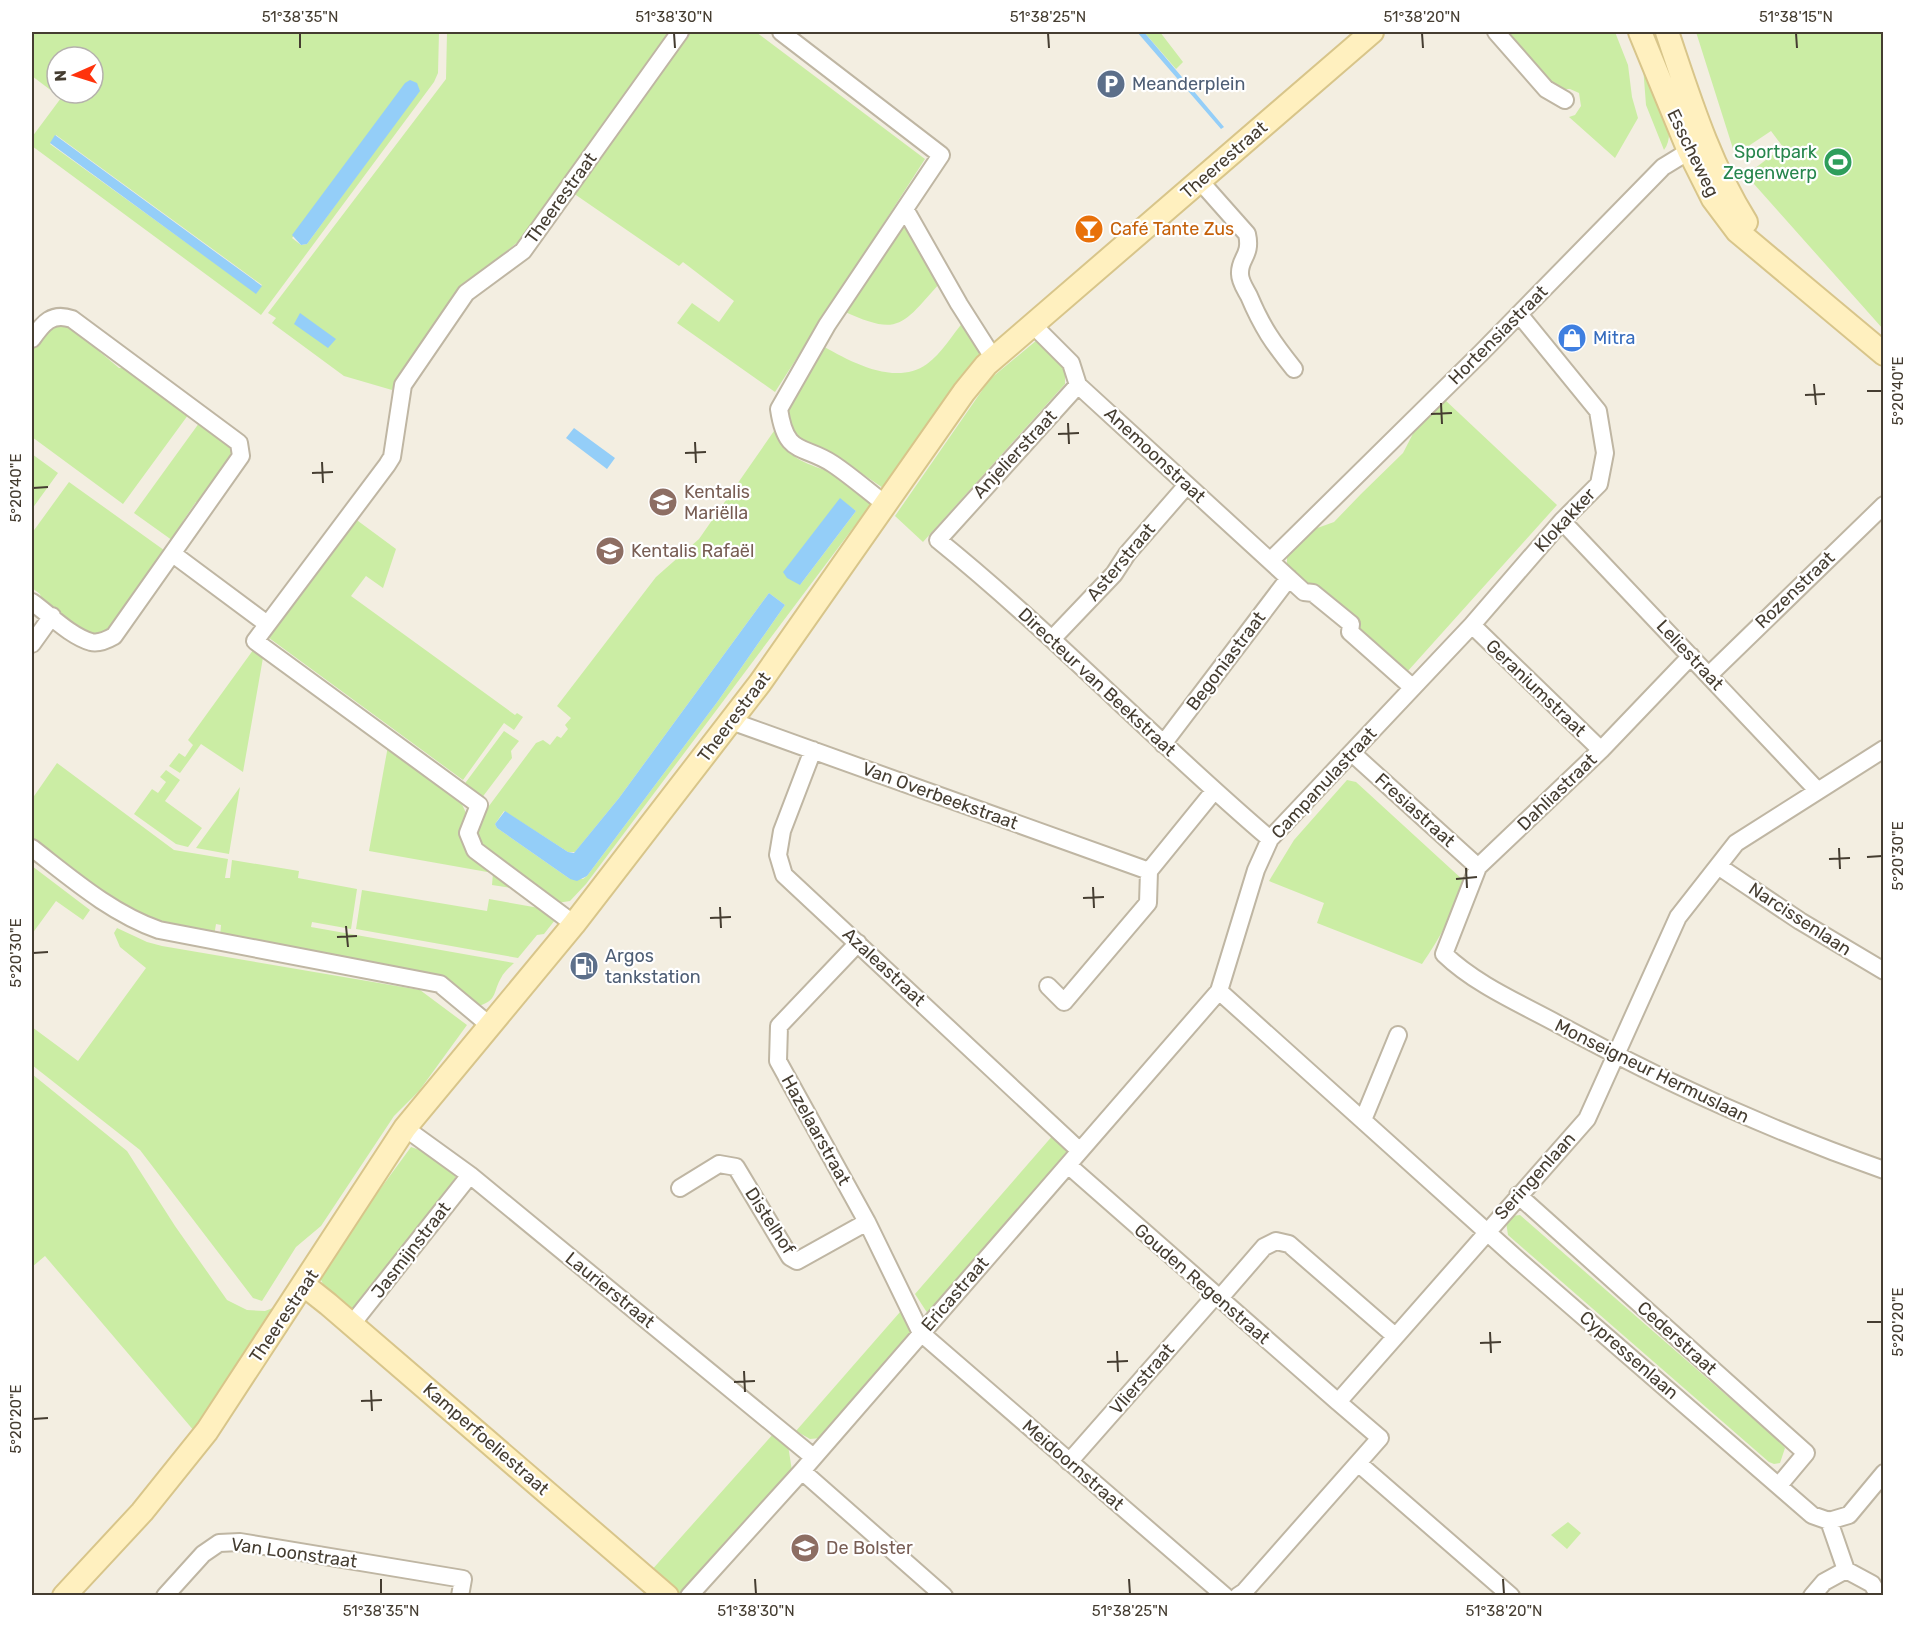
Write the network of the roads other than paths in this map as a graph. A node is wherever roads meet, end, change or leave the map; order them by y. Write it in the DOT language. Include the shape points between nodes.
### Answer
graph roads {
  1 [pos="680,32"];
  2 [pos="781,32"];
  3 [pos="1372,32"];
  4 [pos="1496,32"];
  5 [pos="1640,32"];
  6 [pos="1667,32"];
  7 [pos="1565,100"];
  8 [pos="1697,146"];
  9 [pos="1200,181"];
  10 [pos="905,209"];
  11 [pos="1519,314"];
  12 [pos="1033,325"];
  13 [pos="32,339"];
  14 [pos="1884,354"];
  15 [pos="994,359"];
  16 [pos="1294,369"];
  17 [pos="1078,385"];
  18 [pos="1187,485"];
  19 [pos="885,504"];
  20 [pos="1884,505"];
  21 [pos="1563,521"];
  22 [pos="951,523"];
  23 [pos="173,554"];
  24 [pos="1271,560"];
  25 [pos="1289,578"];
  26 [pos="32,602"];
  27 [pos="52,616"];
  28 [pos="267,624"];
  29 [pos="1472,625"];
  30 [pos="1053,639"];
  31 [pos="32,644"];
  32 [pos="1691,656"];
  33 [pos="1708,675"];
  34 [pos="1412,687"];
  35 [pos="731,721"];
  36 [pos="1163,744"];
  37 [pos="1884,749"];
  38 [pos="813,750"];
  39 [pos="1601,750"];
  40 [pos="1352,753"];
  41 [pos="1817,790"];
  42 [pos="1214,791"];
  43 [pos="1270,839"];
  44 [pos="32,848"];
  45 [pos="1719,866"];
  46 [pos="1478,867"];
  47 [pos="1149,871"];
  48 [pos="574,924"];
  49 [pos="1447,942"];
  50 [pos="858,943"];
  51 [pos="1884,971"];
  52 [pos="1048,986"];
  53 [pos="1219,991"];
  54 [pos="488,1024"];
  55 [pos="1398,1035"];
  56 [pos="1617,1057"];
  57 [pos="1363,1120"];
  58 [pos="405,1128"];
  59 [pos="1080,1150"];
  60 [pos="1068,1165"];
  61 [pos="1884,1170"];
  62 [pos="470,1175"];
  63 [pos="680,1188"];
  64 [pos="1518,1195"];
  65 [pos="867,1222"];
  66 [pos="1486,1231"];
  67 [pos="303,1286"];
  68 [pos="1217,1298"];
  69 [pos="352,1324"];
  70 [pos="921,1333"];
  71 [pos="1395,1336"];
  72 [pos="1338,1402"];
  73 [pos="812,1456"];
  74 [pos="1069,1462"];
  75 [pos="1358,1463"];
  76 [pos="802,1471"];
  77 [pos="1884,1473"];
  78 [pos="1780,1484"];
  79 [pos="1828,1521"];
  80 [pos="1846,1570"];
  81 [pos="1243,1594"];
  82 [pos="64,1596"];
  83 [pos="165,1596"];
  84 [pos="460,1596"];
  85 [pos="667,1596"];
  86 [pos="689,1596"];
  87 [pos="944,1596"];
  88 [pos="1225,1596"];
  89 [pos="1511,1596"];
  90 [pos="1812,1596"];
  91 [pos="1879,1596"];
  1 -- 28 [label="street, Theerestraat" via="523,251 466,293 403,385 392,457"];
  2 -- 10 [label="street" via="941,155"];
  3 -- 9 [label="main road, Theerestraat"];
  4 -- 7 [label="street" via="1546,89"];
  5 -- 8 [label="main road, Esscheweg"];
  6 -- 8 [label="main road, Esscheweg"];
  8 -- 11 [label="street, Hortensiastraat" via="1663,167"];
  8 -- 14 [label="main road, Esscheweg" via="1713,199 1737,231"];
  9 -- 12 [label="main road, Theerestraat"];
  9 -- 16 [label="street" via="1247,234 1249,244 1241,279 1265,333"];
  10 -- 15 [label="street"];
  10 -- 19 [label="street" via="827,325 779,409 787,435 798,449 831,463"];
  11 -- 21 [label="street, Klokakker" via="1598,411 1605,453 1599,484"];
  11 -- 24 [label="street, Hortensiastraat"];
  12 -- 15 [label="main road, Theerestraat"];
  12 -- 17 [label="street, Anemoonstraat" via="1071,363"];
  13 -- 23 [label="street" via="54,316 72,319 239,443 242,456 236,467"];
  15 -- 19 [label="main road, Theerestraat" via="964,392"];
  17 -- 18 [label="street, Anemoonstraat"];
  17 -- 22 [label="street, Anjelierstraat"];
  18 -- 24 [label="street, Anemoonstraat"];
  18 -- 30 [label="street, Asterstraat" via="1114,574"];
  19 -- 35 [label="main road, Theerestraat"];
  20 -- 33 [label="street, Rozenstraat"];
  21 -- 29 [label="street, Klokakker"];
  21 -- 32 [label="street, Leliestraat"];
  22 -- 30 [label="street, Directeur van Beekstraat" via="938,540"];
  23 -- 27 [label="street" via="114,636 103,642 80,636"];
  23 -- 28 [label="street"];
  24 -- 25 [label="street, Anemoonstraat"];
  25 -- 34 [label="street" via="1351,624 1350,633"];
  25 -- 36 [label="street, Begoniastraat"];
  26 -- 27 [label="street"];
  27 -- 31 [label="street"];
  28 -- 48 [label="street, Theerestraat" via="255,640 479,805 468,833 475,850"];
  29 -- 34 [label="street, Campanulastraat"];
  29 -- 39 [label="street, Geraniumstraat"];
  30 -- 36 [label="street, Directeur van Beekstraat"];
  32 -- 33 [label="street, Leliestraat"];
  32 -- 39 [label="street, Dahliastraat"];
  33 -- 41 [label="street, Leliestraat"];
  34 -- 40 [label="street, Campanulastraat"];
  35 -- 38 [label="street, Van Overbeekstraat"];
  35 -- 48 [label="main road, Theerestraat"];
  36 -- 42 [label="street, Directeur van Beekstraat"];
  37 -- 41 [label="street, Seringenlaan"];
  38 -- 47 [label="street, Van Overbeekstraat"];
  38 -- 50 [label="street, Azaleastraat" via="782,831 778,855 784,875"];
  39 -- 46 [label="street, Dahliastraat"];
  40 -- 43 [label="street, Campanulastraat"];
  40 -- 46 [label="street, Fresiastraat"];
  41 -- 45 [label="street, Seringenlaan" via="1736,843"];
  42 -- 43 [label="street, Directeur van Beekstraat"];
  42 -- 47 [label="street"];
  43 -- 53 [label="street, Campanulastraat" via="1256,870"];
  44 -- 54 [label="street" via="107,905 140,923 159,930 440,984"];
  45 -- 51 [label="street, Narcissenlaan"];
  45 -- 56 [label="street, Seringenlaan" via="1678,917"];
  46 -- 49 [label="street, Dahliastraat"];
  47 -- 52 [label="street" via="1148,903 1078,987 1064,1002"];
  48 -- 54 [label="main road, Theerestraat"];
  49 -- 56 [label="street, Monseigneur Hermuslaan" via="1444,954 1454,964"];
  50 -- 59 [label="street, Azaleastraat"];
  50 -- 65 [label="street, Hazelaarstraat" via="779,1026 778,1061"];
  53 -- 57 [label="street, Cypressenlaan"];
  53 -- 59 [label="street, Ericastraat"];
  54 -- 58 [label="main road, Theerestraat"];
  55 -- 57 [label="street"];
  56 -- 61 [label="street, Monseigneur Hermuslaan" via="1742,1117"];
  56 -- 64 [label="street, Seringenlaan" via="1587,1119"];
  57 -- 66 [label="street, Cypressenlaan"];
  58 -- 62 [label="street, Laurierstraat"];
  58 -- 67 [label="main road, Theerestraat"];
  59 -- 60 [label="street, Ericastraat"];
  60 -- 68 [label="street, Gouden Regenstraat"];
  60 -- 70 [label="street, Ericastraat"];
  62 -- 69 [label="street, Jasmijnstraat"];
  62 -- 73 [label="street, Laurierstraat"];
  63 -- 65 [label="street, Distelhof" via="719,1164 736,1167 790,1257 797,1261"];
  64 -- 66 [label="street, Seringenlaan"];
  64 -- 78 [label="street, Cederstraat" via="1806,1453"];
  65 -- 70 [label="street, Hazelaarstraat"];
  66 -- 71 [label="street, Seringenlaan"];
  66 -- 78 [label="street, Cypressenlaan"];
  67 -- 69 [label="main road, Kamperfoeliestraat"];
  67 -- 82 [label="main road, Theerestraat" via="207,1431 142,1512"];
  68 -- 71 [label="street, Vlierstraat" via="1264,1247 1276,1241 1289,1244"];
  68 -- 72 [label="street, Gouden Regenstraat"];
  68 -- 74 [label="street, Vlierstraat"];
  69 -- 85 [label="main road, Kamperfoeliestraat"];
  70 -- 73 [label="street, Ericastraat"];
  70 -- 74 [label="street, Meidoornstraat"];
  71 -- 72 [label="street, Seringenlaan"];
  72 -- 75 [label="street" via="1380,1438"];
  73 -- 76 [label="street, Ericastraat"];
  74 -- 88 [label="street, Meidoornstraat"];
  75 -- 81 [label="street"];
  75 -- 89 [label="street"];
  76 -- 86 [label="street, Ericastraat"];
  76 -- 87 [label="street"];
  77 -- 79 [label="street" via="1850,1515"];
  78 -- 79 [label="street, Cypressenlaan" via="1812,1515"];
  79 -- 80 [label="street"];
  80 -- 90 [label="street" via="1824,1582"];
  80 -- 91 [label="street" via="1872,1584"];
  83 -- 84 [label="street, Van Loonstraat" via="203,1554 219,1543 240,1542 463,1579"];
}
